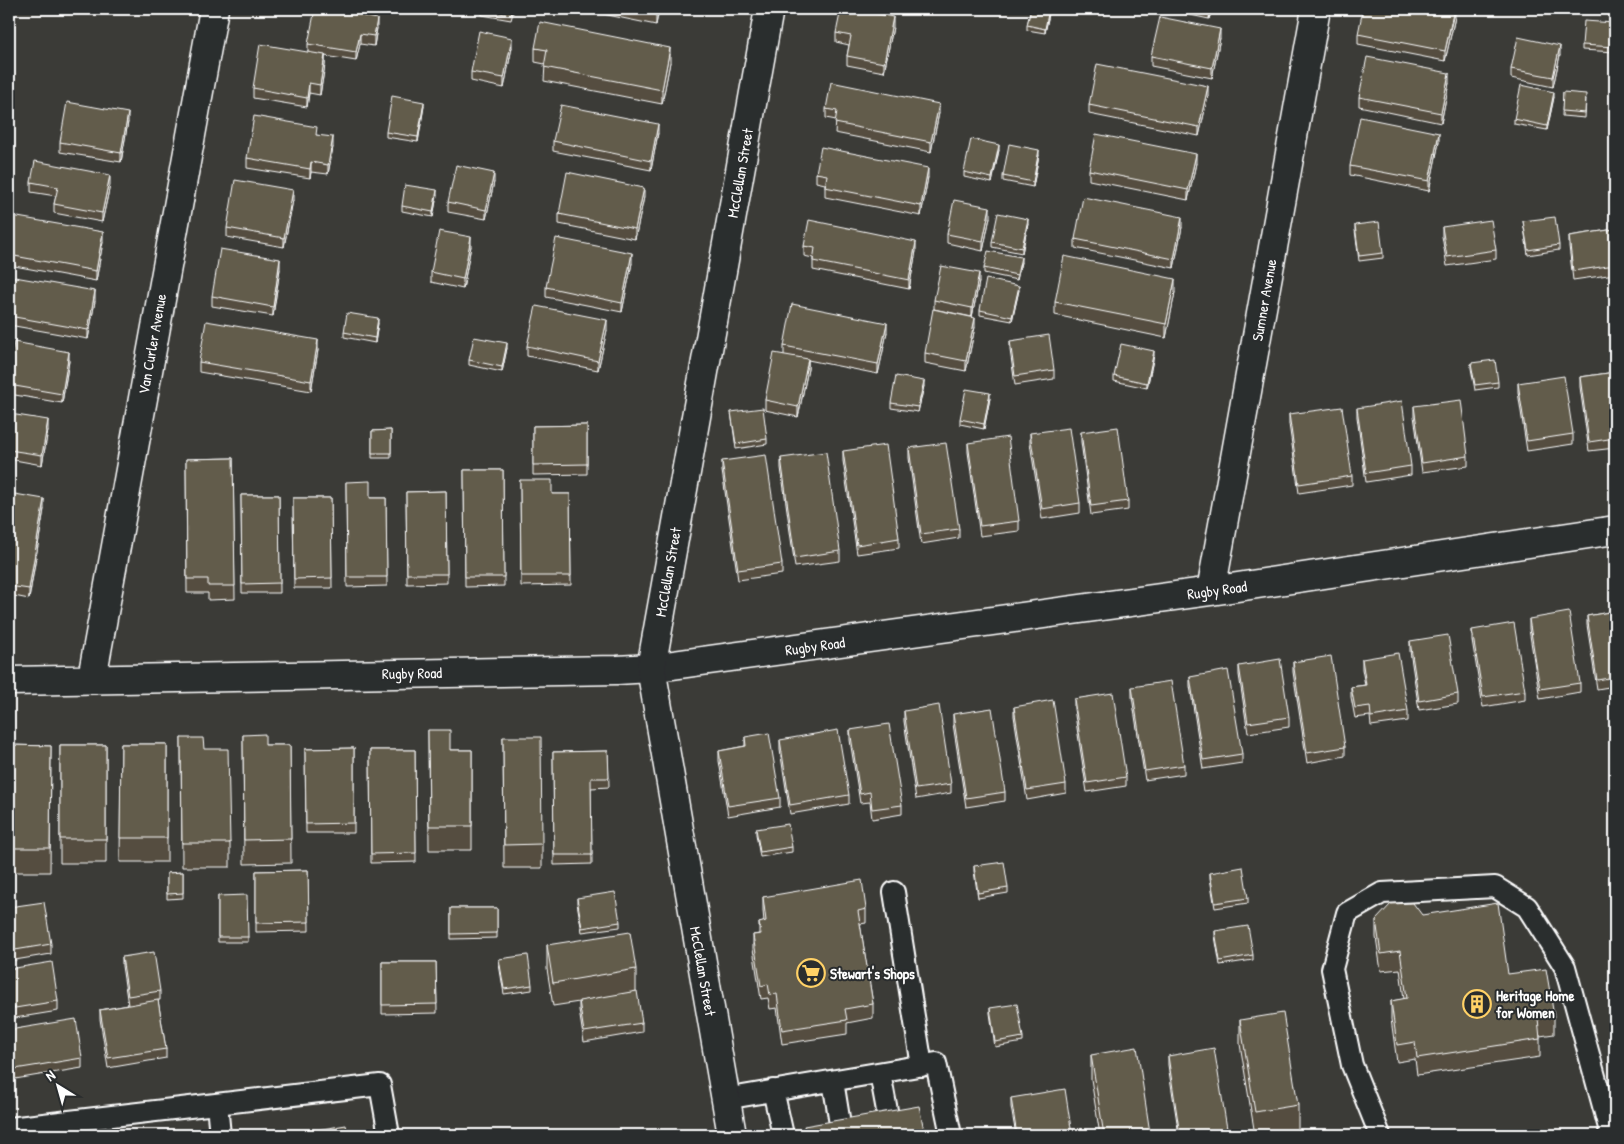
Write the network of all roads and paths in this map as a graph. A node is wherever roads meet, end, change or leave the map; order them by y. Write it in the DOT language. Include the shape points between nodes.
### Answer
graph roads {
  1 [pos="214,9"];
  2 [pos="769,9"];
  3 [pos="1316,9"];
  4 [pos="1615,530"];
  5 [pos="1211,591"];
  6 [pos="650,668"];
  7 [pos="92,678"];
  8 [pos="9,681"];
  9 [pos="894,892"];
  10 [pos="922,1066"];
  11 [pos="880,1073"];
  12 [pos="833,1081"];
  13 [pos="774,1090"];
  14 [pos="725,1099"];
  15 [pos="217,1104"];
  16 [pos="888,1116"];
  17 [pos="840,1124"];
  18 [pos="9,1128"];
  19 [pos="220,1135"];
  20 [pos="389,1135"];
  21 [pos="732,1135"];
  22 [pos="783,1135"];
  23 [pos="951,1135"];
  24 [pos="1380,1135"];
  25 [pos="1611,1135"];
  1 -- 7 [label="street, Van Curler Avenue"];
  2 -- 6 [label="street, McClellan Street"];
  3 -- 5 [label="street, Sumner Avenue"];
  4 -- 5 [label="street, Rugby Road"];
  5 -- 6 [label="street, Rugby Road"];
  6 -- 7 [label="street, Rugby Road"];
  6 -- 14 [label="street, McClellan Street"];
  7 -- 8 [label="street, Rugby Road"];
  9 -- 10 [label="lane"];
  10 -- 11 [label="lane"];
  10 -- 23 [label="lane" via="936,1063"];
  11 -- 12 [label="lane"];
  11 -- 16 [label="lane"];
  12 -- 13 [label="lane"];
  12 -- 17 [label="lane"];
  13 -- 14 [label="lane"];
  13 -- 22 [label="lane"];
  14 -- 21 [label="street, McClellan Street"];
  15 -- 18 [label="lane"];
  15 -- 19 [label="lane"];
  15 -- 20 [label="lane" via="380,1086"];
  24 -- 25 [label="lane" via="1352,1065 1332,969 1347,913 1382,893 1495,887 1526,907 1565,967"];
}
